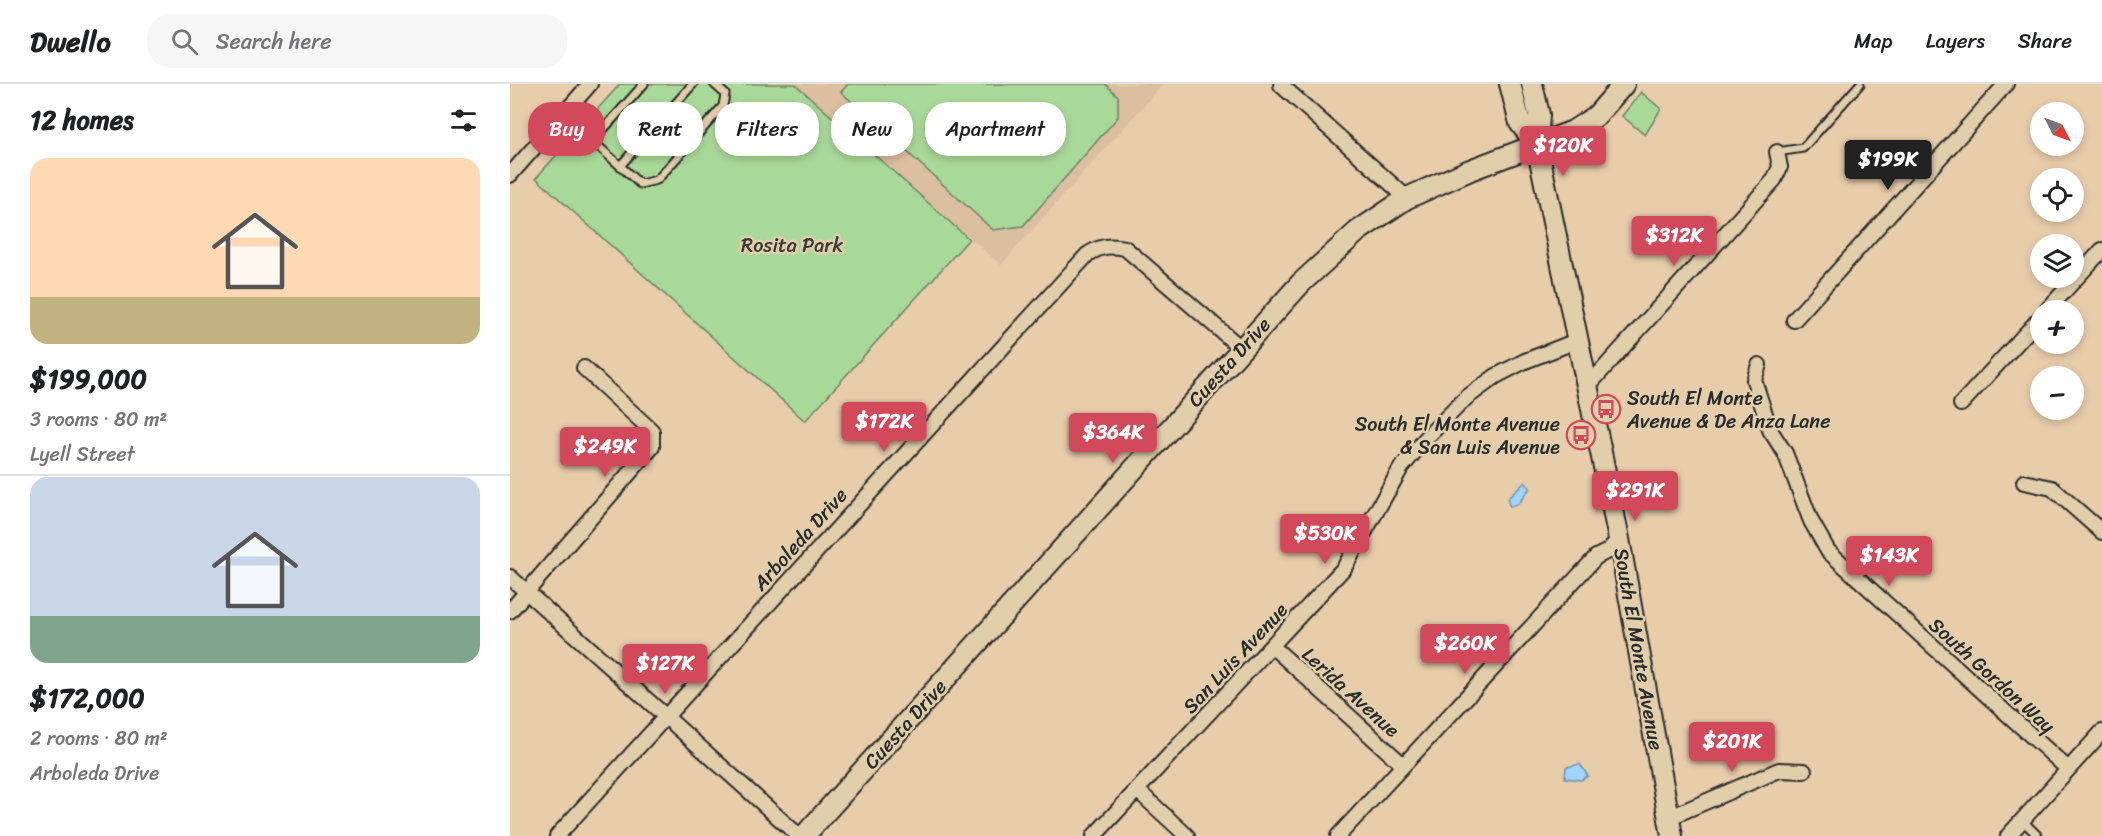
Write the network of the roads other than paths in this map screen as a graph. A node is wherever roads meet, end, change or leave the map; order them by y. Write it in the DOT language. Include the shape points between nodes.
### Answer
graph roads {
  1 [pos="590,84"];
  2 [pos="644,84"];
  3 [pos="693,84"];
  4 [pos="714,84"];
  5 [pos="1510,84"];
  6 [pos="1532,84"];
  7 [pos="1624,84"];
  8 [pos="1860,84"];
  9 [pos="2006,84"];
  10 [pos="1281,85"];
  11 [pos="574,102"];
  12 [pos="605,128"];
  13 [pos="1537,146"];
  14 [pos="605,152"];
  15 [pos="1777,152"];
  16 [pos="528,154"];
  17 [pos="620,166"];
  18 [pos="510,175"];
  19 [pos="1407,198"];
  20 [pos="2102,250"];
  21 [pos="2056,300"];
  22 [pos="1794,320"];
  23 [pos="2030,329"];
  24 [pos="1579,340"];
  25 [pos="1242,349"];
  26 [pos="1759,365"];
  27 [pos="584,368"];
  28 [pos="1587,387"];
  29 [pos="1961,404"];
  30 [pos="2024,482"];
  31 [pos="2102,532"];
  32 [pos="1619,539"];
  33 [pos="510,577"];
  34 [pos="527,592"];
  35 [pos="510,611"];
  36 [pos="1273,647"];
  37 [pos="665,717"];
  38 [pos="2102,732"];
  39 [pos="1403,765"];
  40 [pos="2068,769"];
  41 [pos="1804,771"];
  42 [pos="1137,790"];
  43 [pos="2022,820"];
  44 [pos="1670,827"];
  45 [pos="557,836"];
  46 [pos="799,836"];
  47 [pos="804,836"];
  48 [pos="1094,836"];
  49 [pos="1187,836"];
  50 [pos="1338,836"];
  51 [pos="2008,836"];
  52 [pos="2038,836"];
  1 -- 11 [label="street"];
  2 -- 12 [label="lane"];
  3 -- 17 [label="lane"];
  4 -- 17 [label="lane" via="725,94 723,106 657,180 640,184"];
  5 -- 13 [label="street, South El Monte Avenue" via="1520,123"];
  6 -- 13 [label="street, South El Monte Avenue" via="1539,115"];
  7 -- 13 [label="street, Cuesta Drive" via="1596,116"];
  8 -- 15 [label="lane" via="1803,148"];
  9 -- 22 [label="street"];
  10 -- 19 [label="street"];
  13 -- 19 [label="street, Cuesta Drive"];
  13 -- 24 [label="street, South El Monte Avenue"];
  14 -- 17 [label="lane"];
  15 -- 28 [label="street" via="1780,166 1774,180"];
  16 -- 18 [label="street"];
  19 -- 25 [label="street, Cuesta Drive" via="1329,255"];
  20 -- 21 [label="street"];
  23 -- 29 [label="street"];
  24 -- 28 [label="street, South El Monte Avenue"];
  24 -- 36 [label="street, San Luis Avenue" via="1496,376 1466,398 1428,436 1401,468 1344,568"];
  25 -- 37 [label="street, Arboleda Drive" via="1125,248 1097,248 1036,309"];
  25 -- 47 [label="street, Cuesta Drive"];
  26 -- 40 [label="street, South Gordon Way" via="1755,380 1762,410 1795,473 1811,521 1828,551"];
  27 -- 34 [label="street" via="652,431 652,447"];
  28 -- 32 [label="street, South El Monte Avenue"];
  30 -- 31 [label="street" via="2052,488"];
  32 -- 39 [label="street" via="1596,557"];
  32 -- 44 [label="street, South El Monte Avenue"];
  33 -- 34 [label="street"];
  34 -- 35 [label="street"];
  34 -- 37 [label="street"];
  36 -- 39 [label="street, Lerida Avenue"];
  36 -- 42 [label="street, San Luis Avenue"];
  37 -- 45 [label="street, Arboleda Drive"];
  37 -- 46 [label="street"];
  38 -- 40 [label="street"];
  39 -- 50 [label="street"];
  40 -- 43 [label="street"];
  41 -- 44 [label="street" via="1779,770"];
  42 -- 48 [label="street, San Luis Avenue"];
  42 -- 49 [label="street"];
  43 -- 51 [label="street"];
  43 -- 52 [label="lane"];
}
